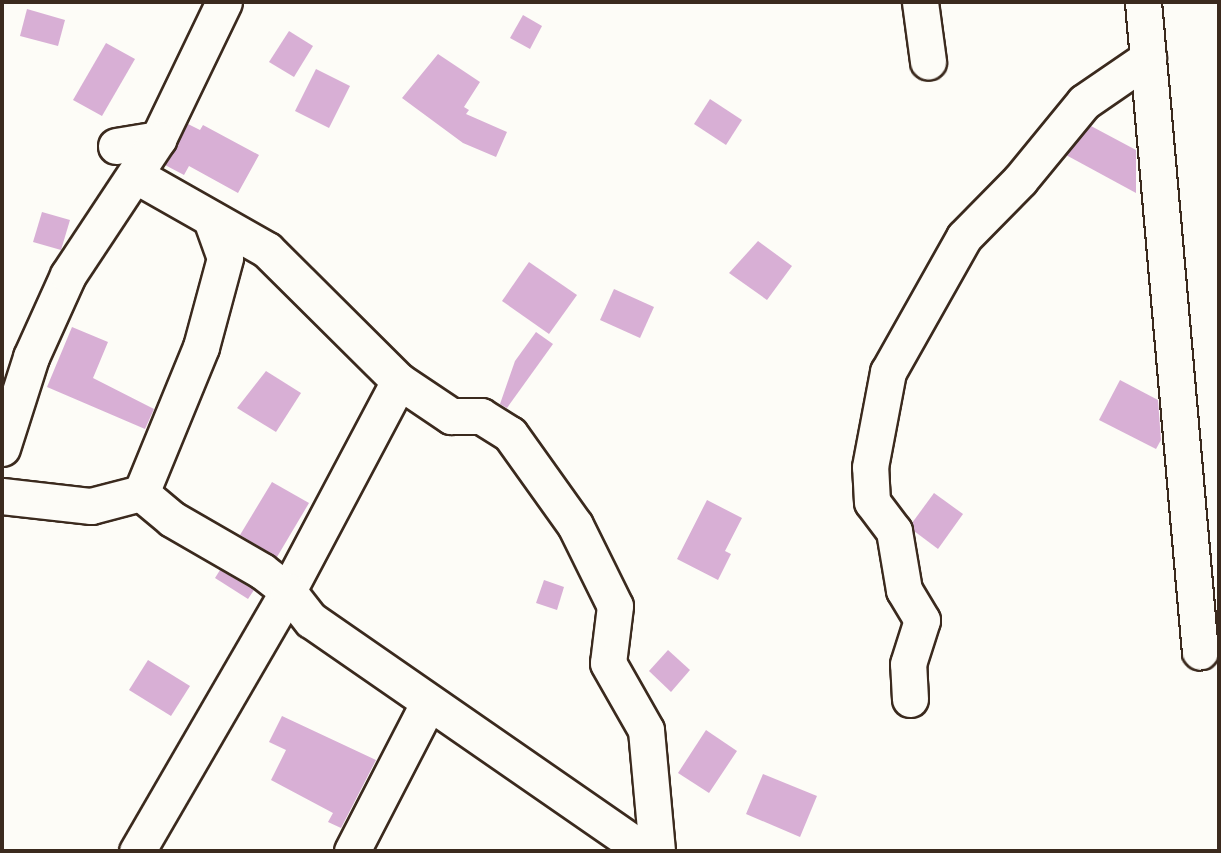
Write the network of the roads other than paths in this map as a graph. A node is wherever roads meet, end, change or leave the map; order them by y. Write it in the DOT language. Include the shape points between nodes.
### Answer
graph roads {
  1 [pos="224,2"];
  2 [pos="920,2"];
  3 [pos="1143,2"];
  4 [pos="1148,58"];
  5 [pos="928,61"];
  6 [pos="158,139"];
  7 [pos="116,146"];
  8 [pos="135,174"];
  9 [pos="211,219"];
  10 [pos="399,381"];
  11 [pos="2,448"];
  12 [pos="141,493"];
  13 [pos="2,496"];
  14 [pos="288,591"];
  15 [pos="1200,652"];
  16 [pos="910,699"];
  17 [pos="428,704"];
  18 [pos="137,851"];
  19 [pos="352,851"];
  20 [pos="645,851"];
  21 [pos="657,851"];
  1 -- 6 [label="street"];
  2 -- 5 [label="street"];
  3 -- 4 [label="street"];
  4 -- 15 [label="street"];
  4 -- 16 [label="street" via="1084,102 1020,180 964,237 888,372 870,467 871,490 872,502 894,531 904,590 922,620 908,664"];
  6 -- 7 [label="street"];
  6 -- 8 [label="street"];
  8 -- 9 [label="street"];
  8 -- 11 [label="street" via="68,275 31,357"];
  9 -- 10 [label="street" via="267,250"];
  9 -- 12 [label="street" via="225,258 201,347"];
  10 -- 14 [label="street"];
  10 -- 21 [label="street" via="452,416 481,416 510,434 575,525 615,606 607,663 646,730"];
  12 -- 13 [label="street" via="91,506"];
  12 -- 14 [label="street" via="172,519"];
  14 -- 17 [label="street" via="311,620"];
  14 -- 18 [label="street"];
  17 -- 19 [label="street"];
  17 -- 20 [label="street"];
}
